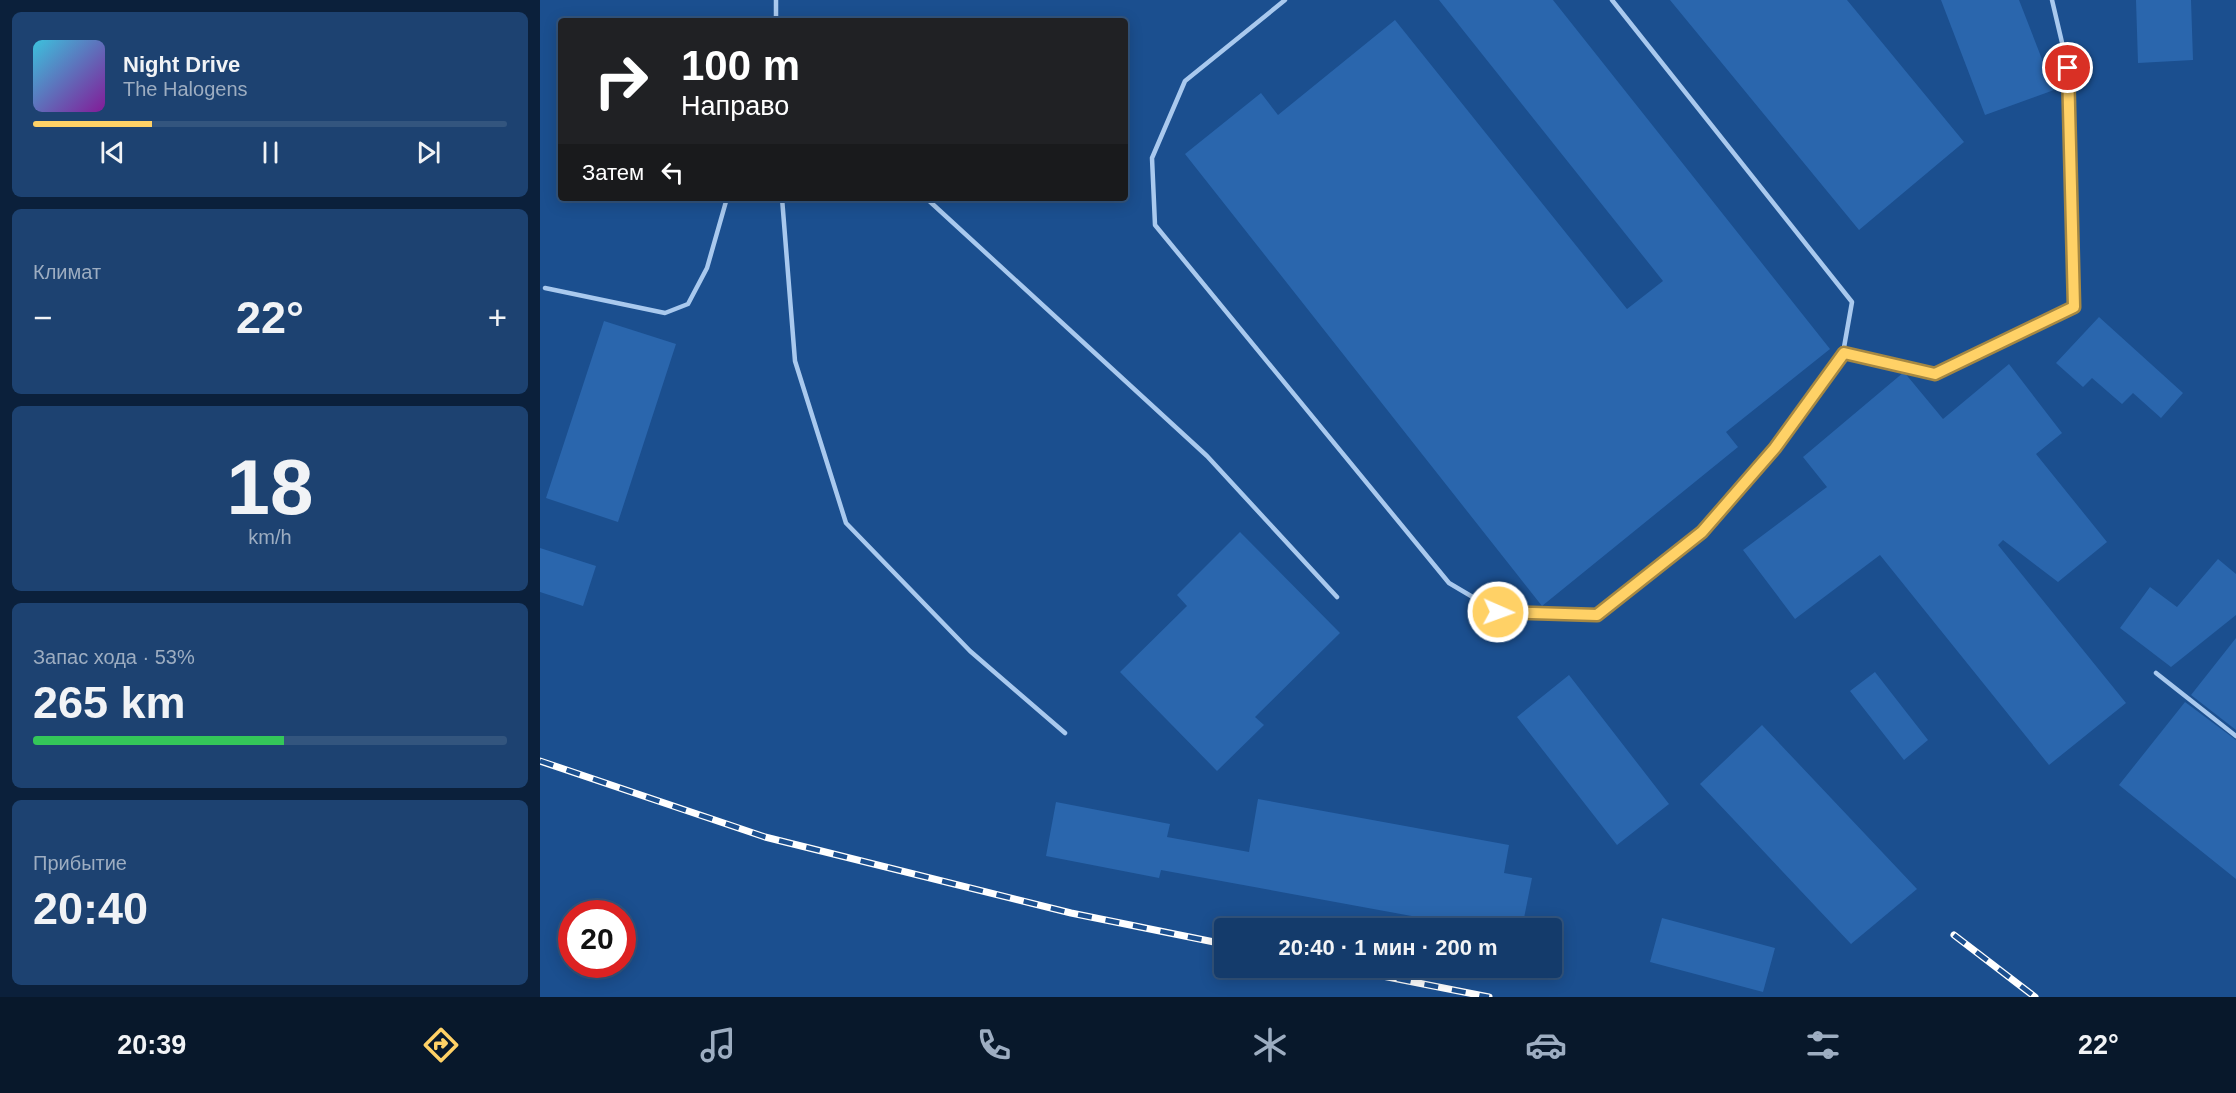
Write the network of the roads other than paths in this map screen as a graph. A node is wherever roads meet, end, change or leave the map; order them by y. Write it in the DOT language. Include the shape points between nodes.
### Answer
graph roads {
  1 [pos="776,0"];
  2 [pos="1285,0"];
  3 [pos="1612,0"];
  4 [pos="2052,0"];
  5 [pos="776,18"];
  6 [pos="726,201"];
  7 [pos="782,201"];
  8 [pos="929,201"];
  9 [pos="545,288"];
  10 [pos="1844,353"];
  11 [pos="1337,597"];
  12 [pos="2156,674"];
  13 [pos="1065,733"];
  14 [pos="2236,736"];
  1 -- 5 [label="lane"];
  2 -- 10 [label="lane" via="1185,81 1152,158 1155,225 1449,583 1498,612 1597,615 1702,532 1775,448"];
  3 -- 10 [label="lane" via="1852,302"];
  4 -- 10 [label="lane" via="2068,68 2074,307 1935,374"];
  6 -- 9 [label="lane" via="707,268 688,303 665,313"];
  7 -- 13 [label="lane" via="795,361 846,523 970,651"];
  8 -- 11 [label="lane" via="1207,456"];
  12 -- 14 [label="lane"];
}
